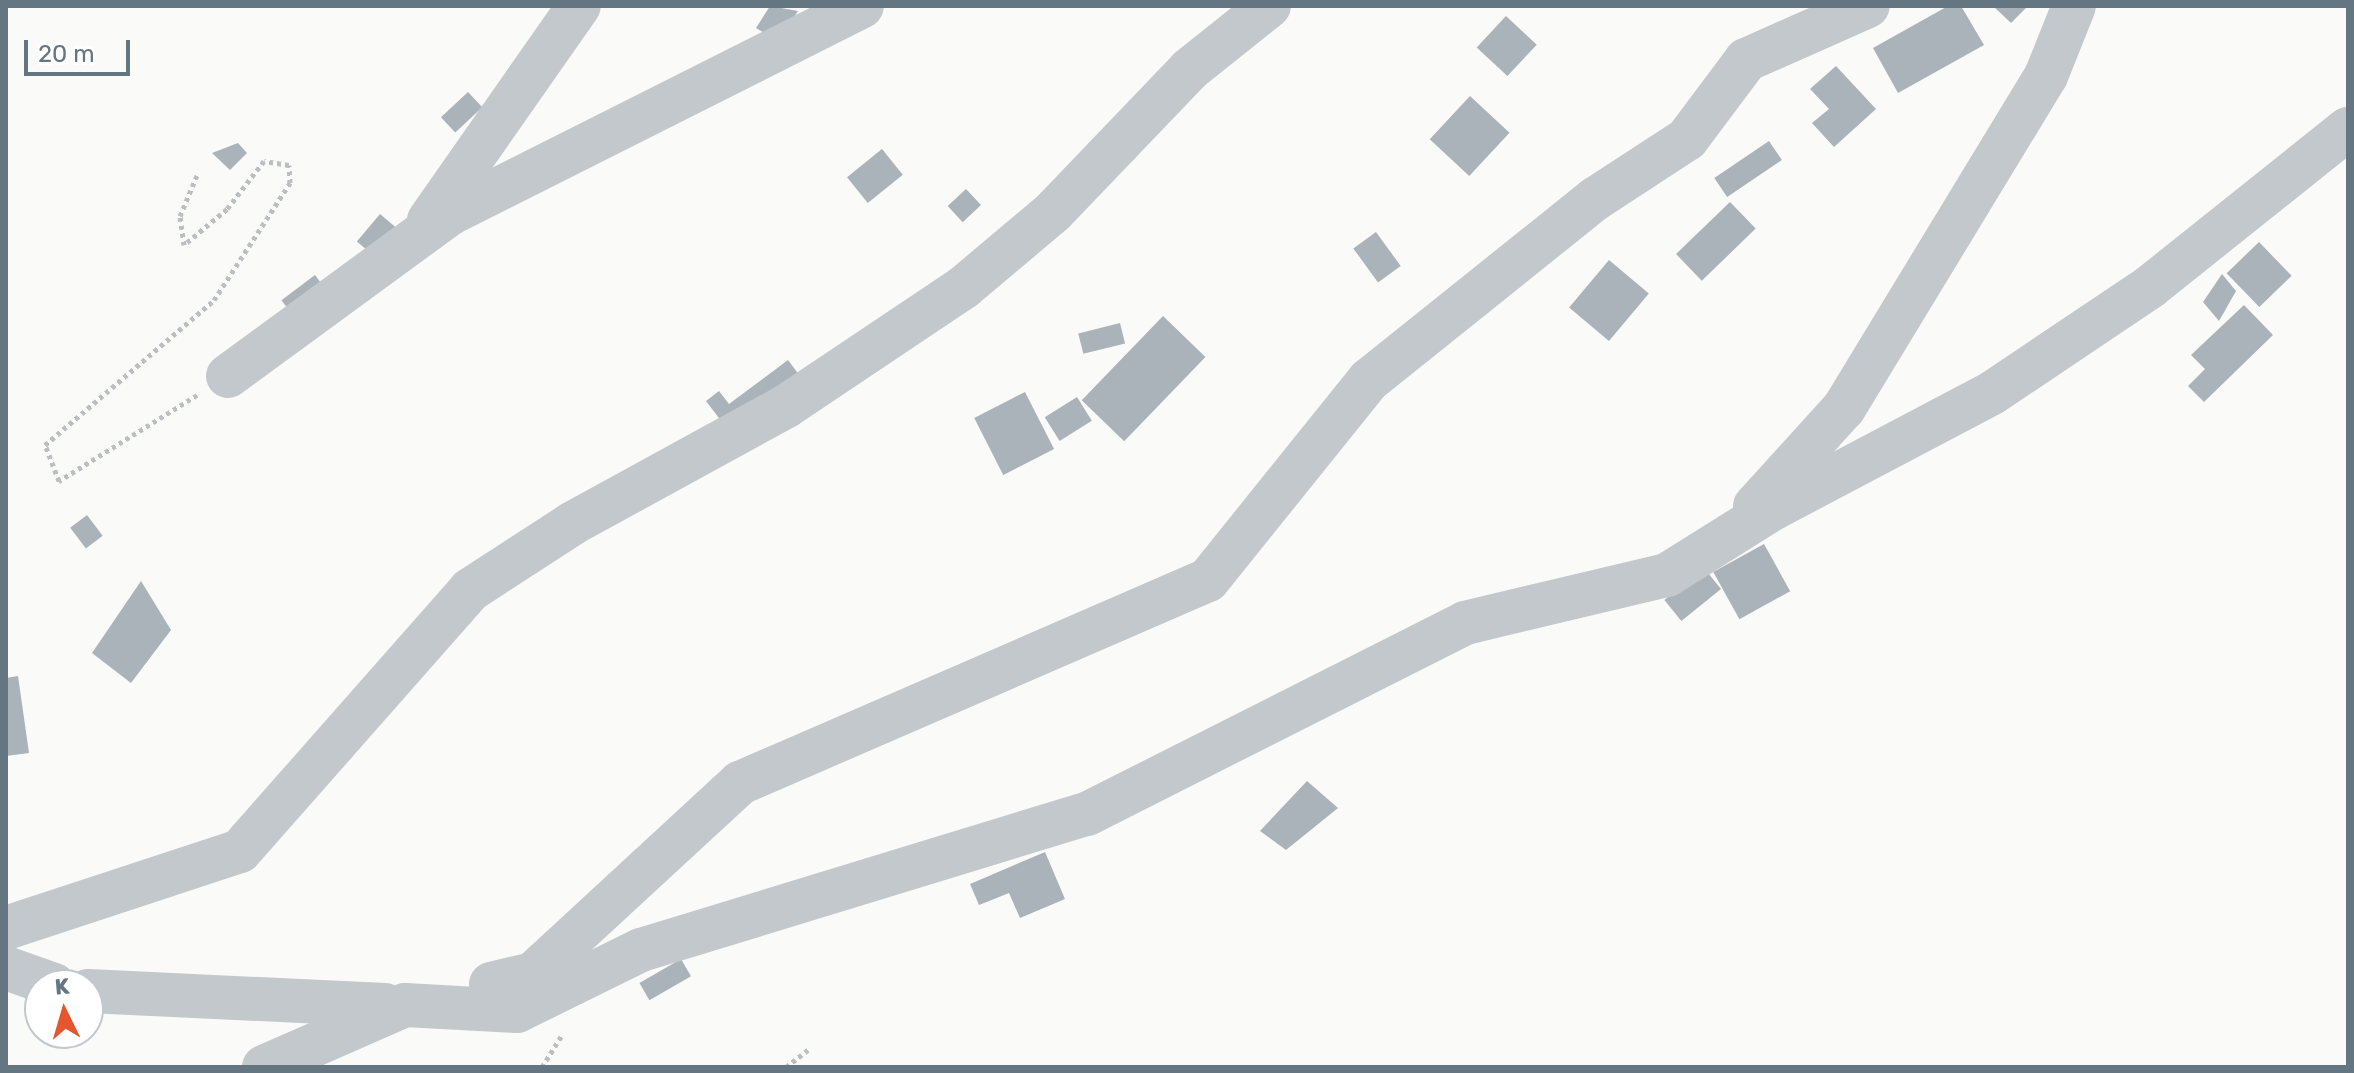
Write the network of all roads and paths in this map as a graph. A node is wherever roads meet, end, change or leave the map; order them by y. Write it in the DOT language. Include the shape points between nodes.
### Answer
graph roads {
  1 [pos="579,6"];
  2 [pos="862,6"];
  3 [pos="1269,6"];
  4 [pos="1868,6"];
  5 [pos="2074,6"];
  6 [pos="2348,129"];
  7 [pos="198,173"];
  8 [pos="418,236"];
  9 [pos="228,376"];
  10 [pos="1727,538"];
  11 [pos="6,928"];
  12 [pos="104,992"];
  13 [pos="405,1005"];
  14 [pos="808,1050"];
  15 [pos="264,1067"];
  16 [pos="786,1067"];
  1 -- 8 [label="street"];
  2 -- 8 [label="street" via="449,214"];
  3 -- 11 [label="street" via="1190,69 1053,212 964,287 785,407 573,523 470,590 240,851"];
  4 -- 13 [label="street" via="1746,60 1687,139 1595,199 1369,380 1208,580 740,783 533,974"];
  5 -- 10 [label="street" via="2046,76 1844,408"];
  6 -- 10 [label="street" via="2151,286 1992,393"];
  7 -- 9 [label="path" via="180,216 184,245 227,209 264,161 289,165 290,183 214,300 45,445 59,481"];
  8 -- 9 [label="street"];
  10 -- 13 [label="street" via="1667,575 1465,623 1087,814 641,950 517,1011"];
  12 -- 13 [label="street"];
  13 -- 15 [label="street"];
  14 -- 16 [label="path"];
}
